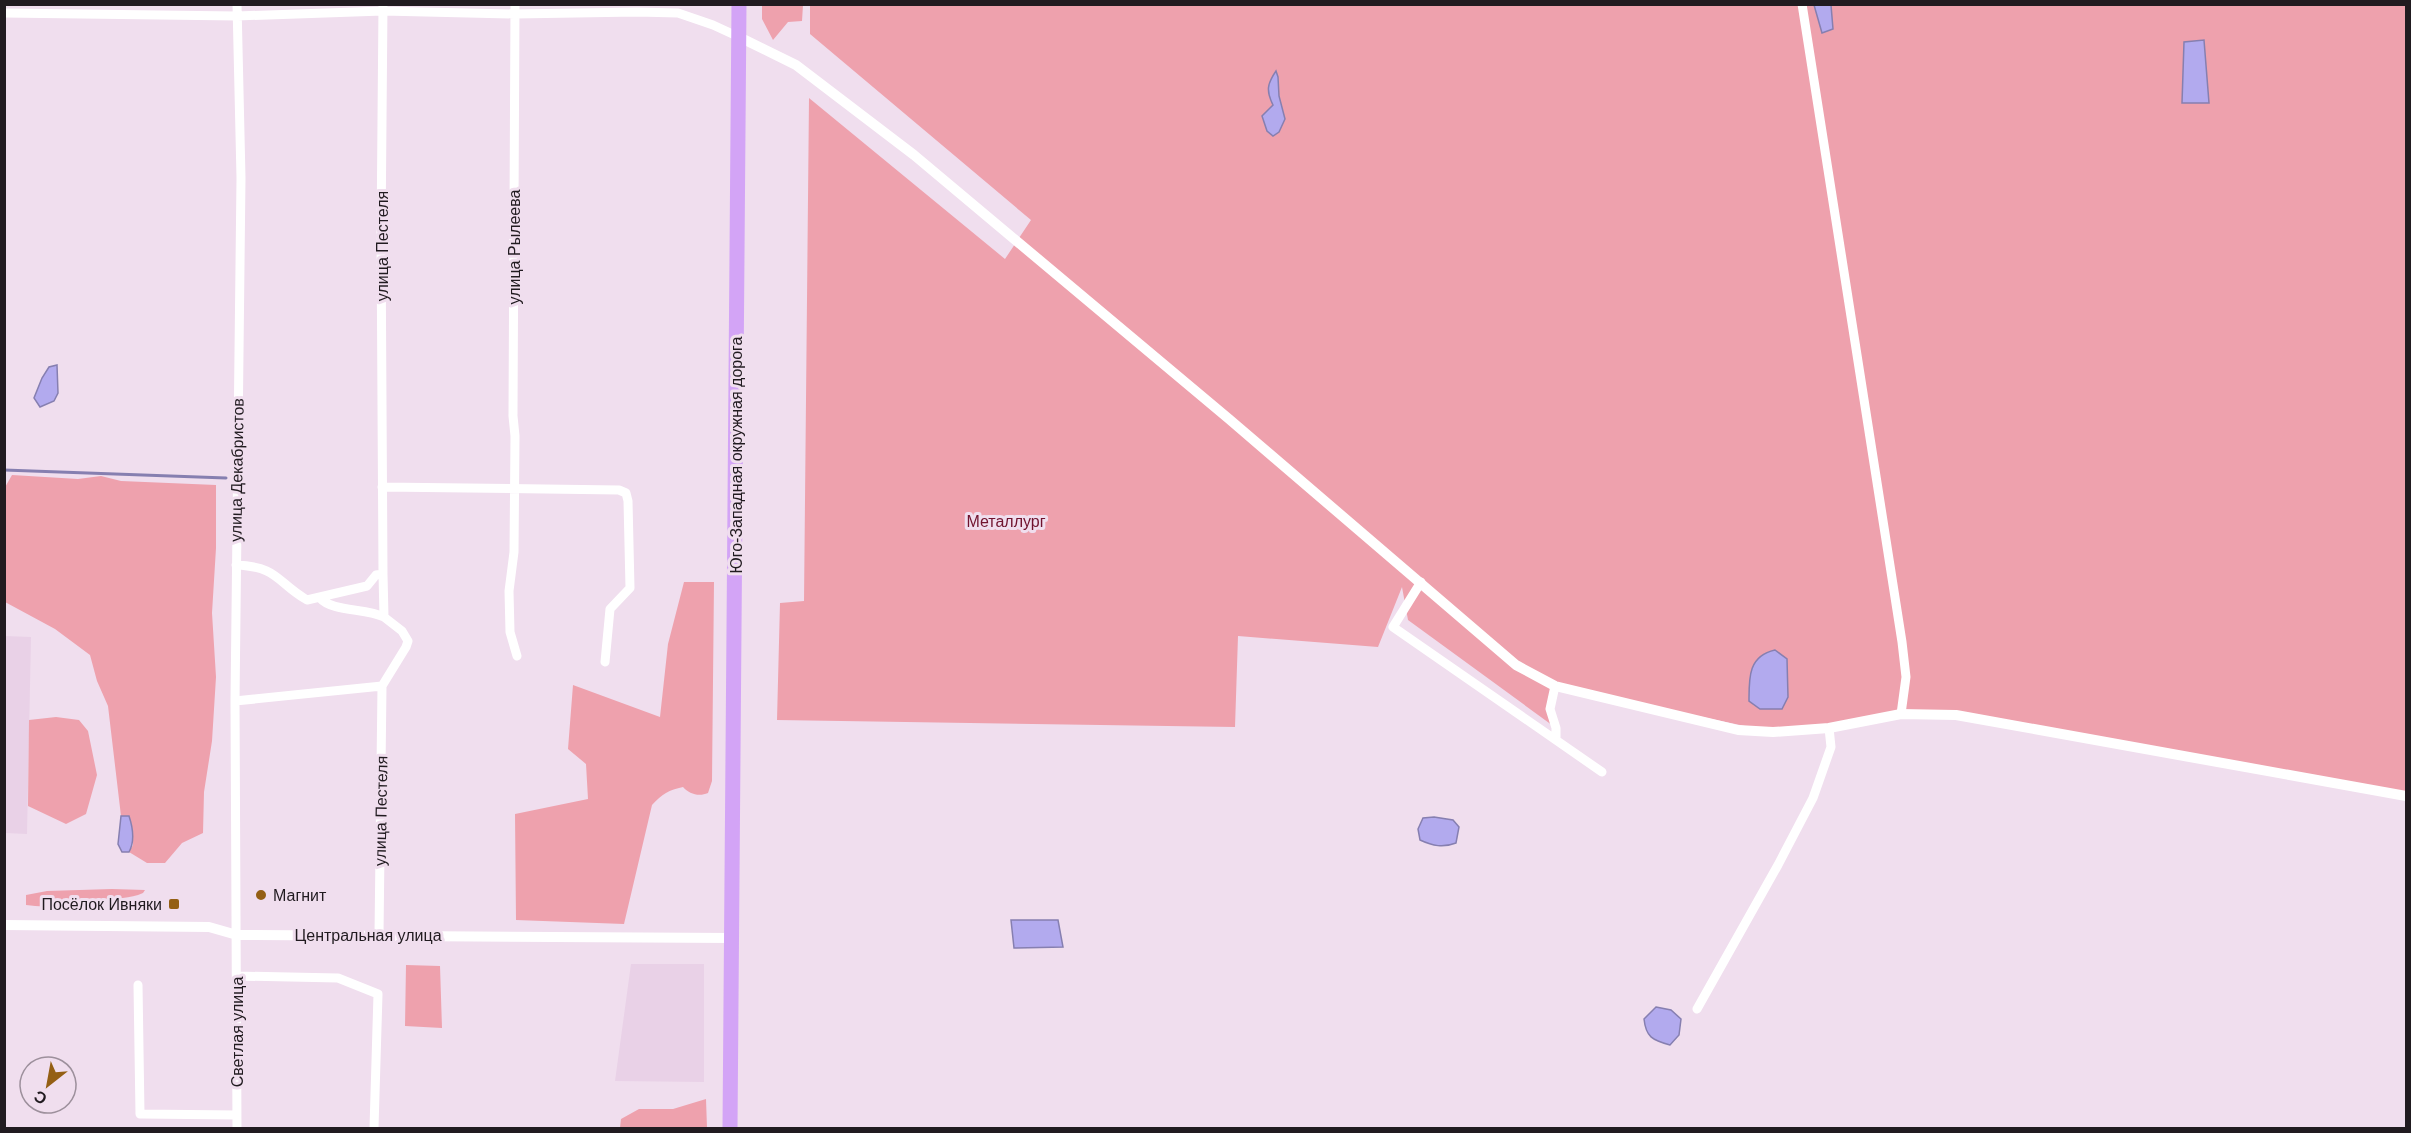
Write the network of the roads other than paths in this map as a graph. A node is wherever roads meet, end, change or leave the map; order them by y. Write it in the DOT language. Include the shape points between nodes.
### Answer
graph roads {
  1 [pos="237,4"];
  2 [pos="739,4"];
  3 [pos="1802,4"];
  4 [pos="383,8"];
  5 [pos="637,8"];
  6 [pos="515,9"];
  7 [pos="4,13"];
  8 [pos="237,16"];
  9 [pos="739,37"];
  10 [pos="382,487"];
  11 [pos="513,489"];
  12 [pos="236,565"];
  13 [pos="383,574"];
  14 [pos="1421,582"];
  15 [pos="320,598"];
  16 [pos="384,618"];
  17 [pos="517,656"];
  18 [pos="605,662"];
  19 [pos="382,686"];
  20 [pos="1555,686"];
  21 [pos="235,701"];
  22 [pos="1900,714"];
  23 [pos="1829,728"];
  24 [pos="1556,740"];
  25 [pos="1602,772"];
  26 [pos="2406,796"];
  27 [pos="4,926"];
  28 [pos="237,935"];
  29 [pos="379,935"];
  30 [pos="733,938"];
  31 [pos="237,976"];
  32 [pos="138,985"];
  33 [pos="1697,1009"];
  34 [pos="237,1115"];
  35 [pos="237,1128"];
  36 [pos="374,1128"];
  37 [pos="730,1128"];
  1 -- 8 [label="street, улица Декабристов"];
  2 -- 9 [label="highway, Юго-Западная окружная дорога"];
  3 -- 22 [label="street" via="1902,642 1906,677"];
  4 -- 6 [label="street"];
  4 -- 8 [label="street"];
  4 -- 10 [label="street, улица Пестеля"];
  5 -- 6 [label="street"];
  5 -- 9 [label="street" via="678,14"];
  6 -- 11 [label="street, улица Рылеева"];
  7 -- 8 [label="street"];
  8 -- 12 [label="street, улица Декабристов" via="241,178"];
  9 -- 14 [label="street" via="796,65 914,155"];
  9 -- 30 [label="highway, Юго-Западная окружная дорога"];
  10 -- 11 [label="street"];
  10 -- 13 [label="street, улица Пестеля"];
  11 -- 17 [label="street, улица Рылеева" via="514,552 509,591 510,632"];
  11 -- 18 [label="street" via="626,493 630,588 609,609"];
  12 -- 15 [label="street" via="262,567 307,600"];
  12 -- 21 [label="street, улица Декабристов"];
  13 -- 15 [label="street" via="376,575 367,586"];
  13 -- 16 [label="street, улица Пестеля"];
  14 -- 20 [label="street" via="1516,664"];
  14 -- 24 [label="street" via="1393,627"];
  15 -- 16 [label="street" via="330,605 374,612"];
  16 -- 19 [label="street" via="402,631 408,641"];
  19 -- 21 [label="street"];
  19 -- 29 [label="street, улица Пестеля"];
  20 -- 23 [label="street" via="1738,730"];
  20 -- 24 [label="street" via="1550,709"];
  21 -- 28 [label="street, улица Декабристов"];
  22 -- 23 [label="street"];
  22 -- 26 [label="street" via="1956,715"];
  23 -- 33 [label="street" via="1831,747 1813,798"];
  24 -- 25 [label="street"];
  27 -- 28 [label="street, Центральная улица" via="209,927"];
  28 -- 29 [label="street, Центральная улица"];
  28 -- 31 [label="street, Светлая улица"];
  29 -- 30 [label="street, Центральная улица"];
  30 -- 37 [label="highway"];
  31 -- 34 [label="street, Светлая улица"];
  31 -- 36 [label="street" via="338,978 378,994"];
  32 -- 34 [label="street" via="140,1114"];
  34 -- 35 [label="street, Светлая улица"];
}
